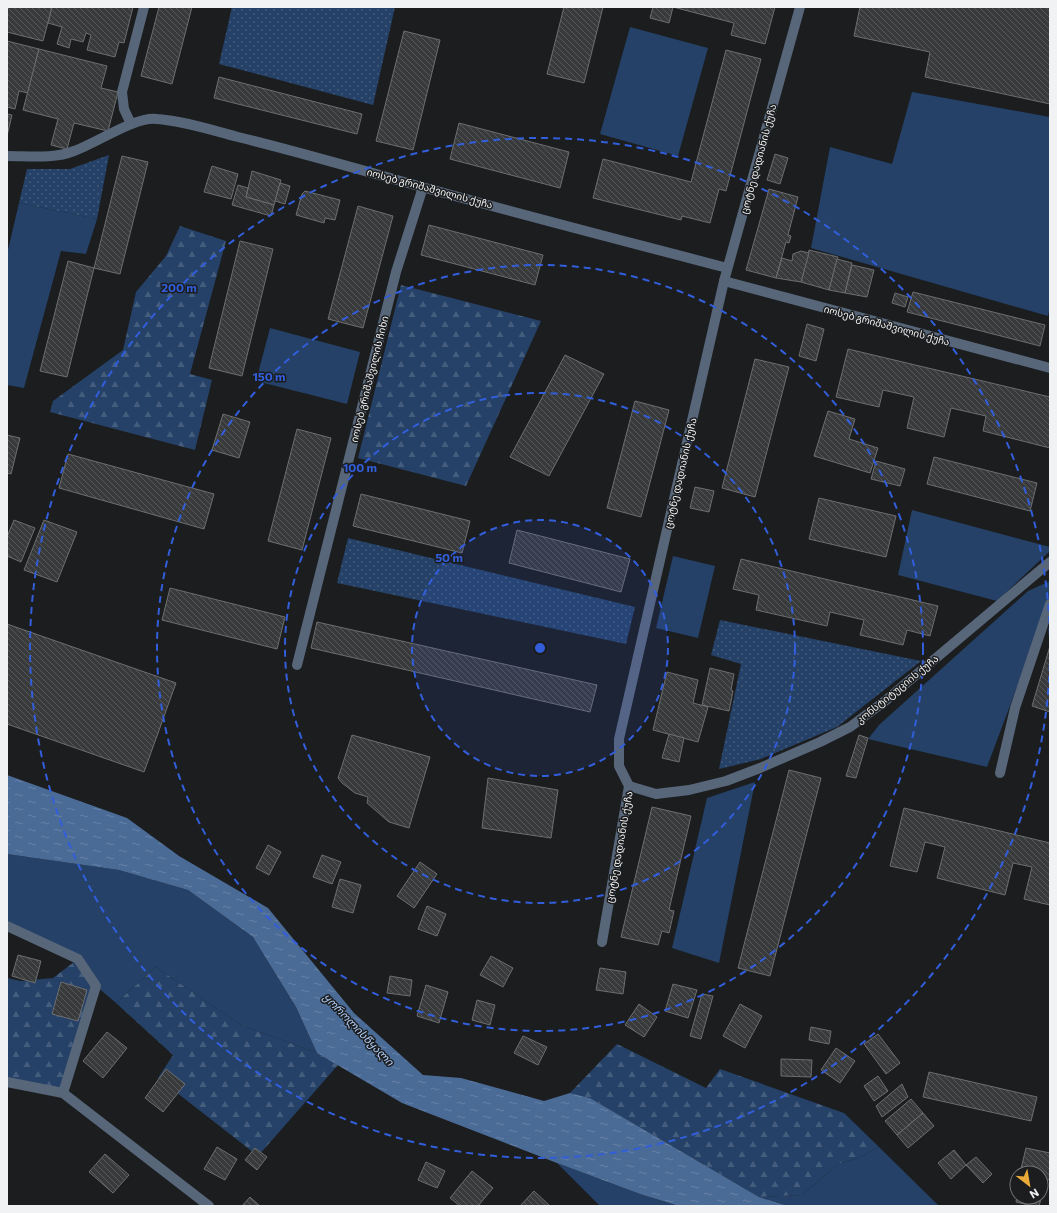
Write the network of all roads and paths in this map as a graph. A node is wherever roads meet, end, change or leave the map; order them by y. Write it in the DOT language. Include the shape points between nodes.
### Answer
graph roads {
  1 [pos="144,7"];
  2 [pos="800,7"];
  3 [pos="132,124"];
  4 [pos="7,156"];
  5 [pos="423,187"];
  6 [pos="728,268"];
  7 [pos="724,282"];
  8 [pos="1050,368"];
  9 [pos="1050,562"];
  10 [pos="1050,604"];
  11 [pos="297,665"];
  12 [pos="1000,773"];
  13 [pos="629,786"];
  14 [pos="7,926"];
  15 [pos="602,942"];
  16 [pos="7,1082"];
  17 [pos="63,1093"];
  18 [pos="209,1206"];
  1 -- 3 [label="street" via="122,92 124,109"];
  2 -- 6 [label="street, ცოტნე დადიანის ქუჩა"];
  3 -- 4 [label="street, იოსებ გრიშაშვილის ქუჩა" via="72,152 47,156"];
  3 -- 5 [label="street, იოსებ გრიშაშვილის ქუჩა" via="156,118 304,153"];
  5 -- 6 [label="street, იოსებ გრიშაშვილის ქუჩა"];
  5 -- 11 [label="street, იოსებ გრიშაშვილის ჩიხი" via="396,272"];
  6 -- 7 [label="street, ცოტნე დადიანის ქუჩა"];
  7 -- 8 [label="street, იოსებ გრიშაშვილის ქუჩა"];
  7 -- 13 [label="street, ცოტნე დადიანის ქუჩა" via="619,739 619,766"];
  9 -- 13 [label="street, კონსტიტუციის ქუჩა" via="885,701 850,727 726,781 689,790 656,794"];
  10 -- 12 [label="street" via="1015,708"];
  13 -- 15 [label="street, ცოტნე დადიანის ქუჩა"];
  14 -- 17 [label="street" via="78,960 96,986"];
  16 -- 17 [label="street"];
  17 -- 18 [label="street"];
}
